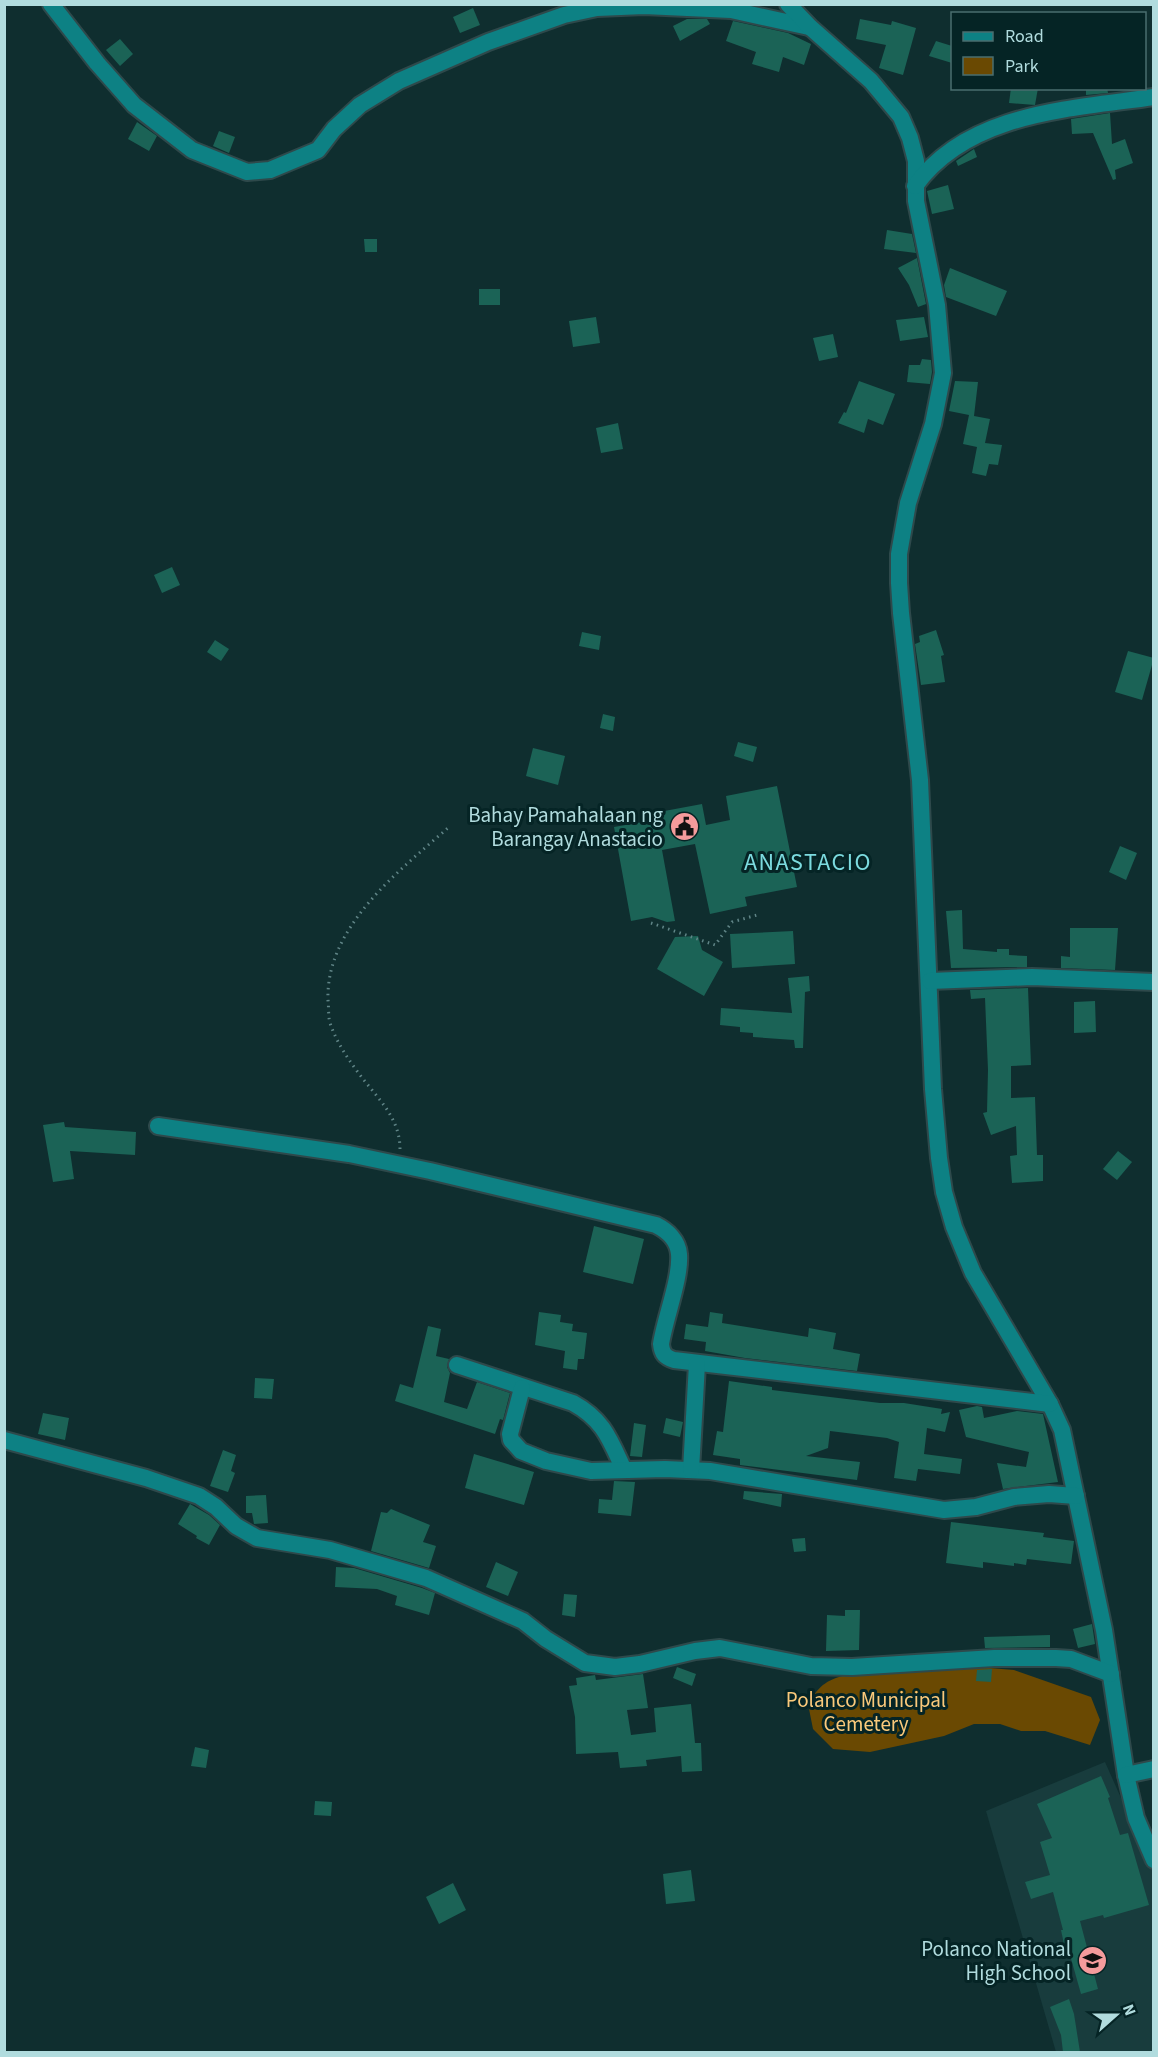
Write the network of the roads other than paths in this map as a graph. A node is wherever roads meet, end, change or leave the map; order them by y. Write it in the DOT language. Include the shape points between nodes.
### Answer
graph roads {
  1 [pos="51,4"];
  2 [pos="788,4"];
  3 [pos="810,27"];
  4 [pos="1154,98"];
  5 [pos="915,186"];
  6 [pos="930,981"];
  7 [pos="1154,982"];
  8 [pos="158,1126"];
  9 [pos="698,1364"];
  10 [pos="457,1365"];
  11 [pos="522,1388"];
  12 [pos="1050,1404"];
  13 [pos="4,1440"];
  14 [pos="624,1470"];
  15 [pos="691,1470"];
  16 [pos="1076,1496"];
  17 [pos="1111,1674"];
  18 [pos="1154,1769"];
  19 [pos="1126,1776"];
  20 [pos="1154,1860"];
  1 -- 3 [label="street" via="134,105 192,150 247,172 270,170 318,150 360,105 399,81 488,42 564,15 597,8 644,6 731,10"];
  2 -- 3 [label="street"];
  3 -- 5 [label="street" via="871,81 902,117 916,160"];
  4 -- 5 [label="street" via="1058,111 997,125 939,158"];
  5 -- 6 [label="street" via="937,304 943,374 933,424 908,503 899,554 901,613 920,780"];
  6 -- 7 [label="street" via="1032,977"];
  6 -- 12 [label="street" via="933,1089 944,1192 973,1273"];
  8 -- 9 [label="street" via="400,1164 656,1225 672,1238 679,1252 662,1352 674,1360"];
  9 -- 12 [label="street"];
  9 -- 15 [label="street"];
  10 -- 11 [label="street"];
  11 -- 14 [label="street" via="573,1403 593,1416 611,1441"];
  11 -- 14 [label="street" via="510,1434 521,1451 591,1471"];
  12 -- 16 [label="street" via="1062,1430"];
  13 -- 17 [label="street" via="199,1496 257,1538 330,1550 426,1578 523,1622 585,1663 640,1665 720,1648 811,1666 1056,1658 1071,1659"];
  14 -- 15 [label="street"];
  15 -- 16 [label="street" via="944,1510 1014,1497"];
  16 -- 17 [label="street"];
  17 -- 19 [label="street"];
  18 -- 19 [label="street"];
  19 -- 20 [label="street" via="1136,1818"];
}
